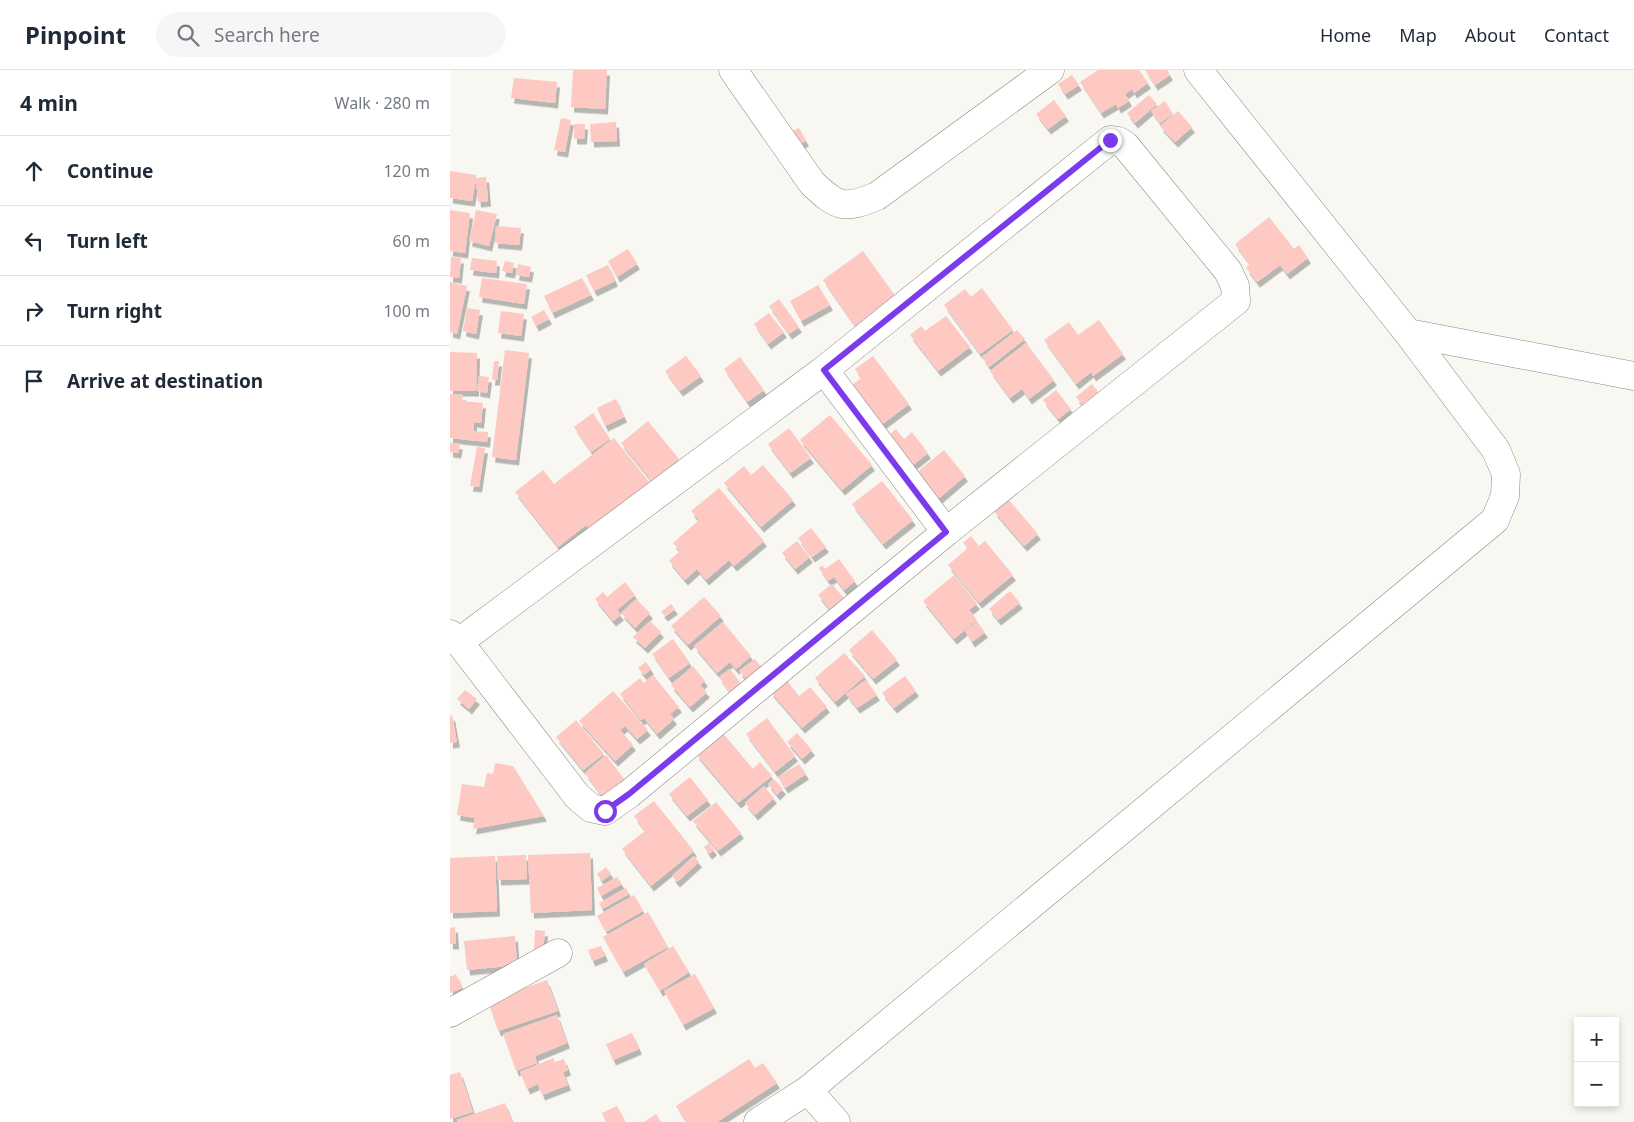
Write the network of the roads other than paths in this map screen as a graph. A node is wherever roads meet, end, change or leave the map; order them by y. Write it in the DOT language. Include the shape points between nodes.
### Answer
graph roads {
  1 [pos="733,70"];
  2 [pos="1050,70"];
  3 [pos="1198,70"];
  4 [pos="1408,333"];
  5 [pos="824,370"];
  6 [pos="1634,376"];
  7 [pos="946,532"];
  8 [pos="455,638"];
  9 [pos="558,953"];
  10 [pos="450,1013"];
  11 [pos="808,1090"];
  12 [pos="758,1122"];
  13 [pos="836,1122"];
  1 -- 2 [label="street" via="812,183 828,198 843,205 877,196"];
  3 -- 4 [label="street"];
  4 -- 6 [label="street"];
  4 -- 11 [label="street" via="1496,450 1506,474 1505,496 1495,520"];
  5 -- 7 [label="street"];
  5 -- 7 [label="street" via="1110,140 1125,146 1228,271 1235,286 1236,300"];
  5 -- 8 [label="street"];
  7 -- 8 [label="street" via="605,811 591,808 577,796"];
  9 -- 10 [label="street"];
  11 -- 12 [label="street"];
  11 -- 13 [label="street"];
}
